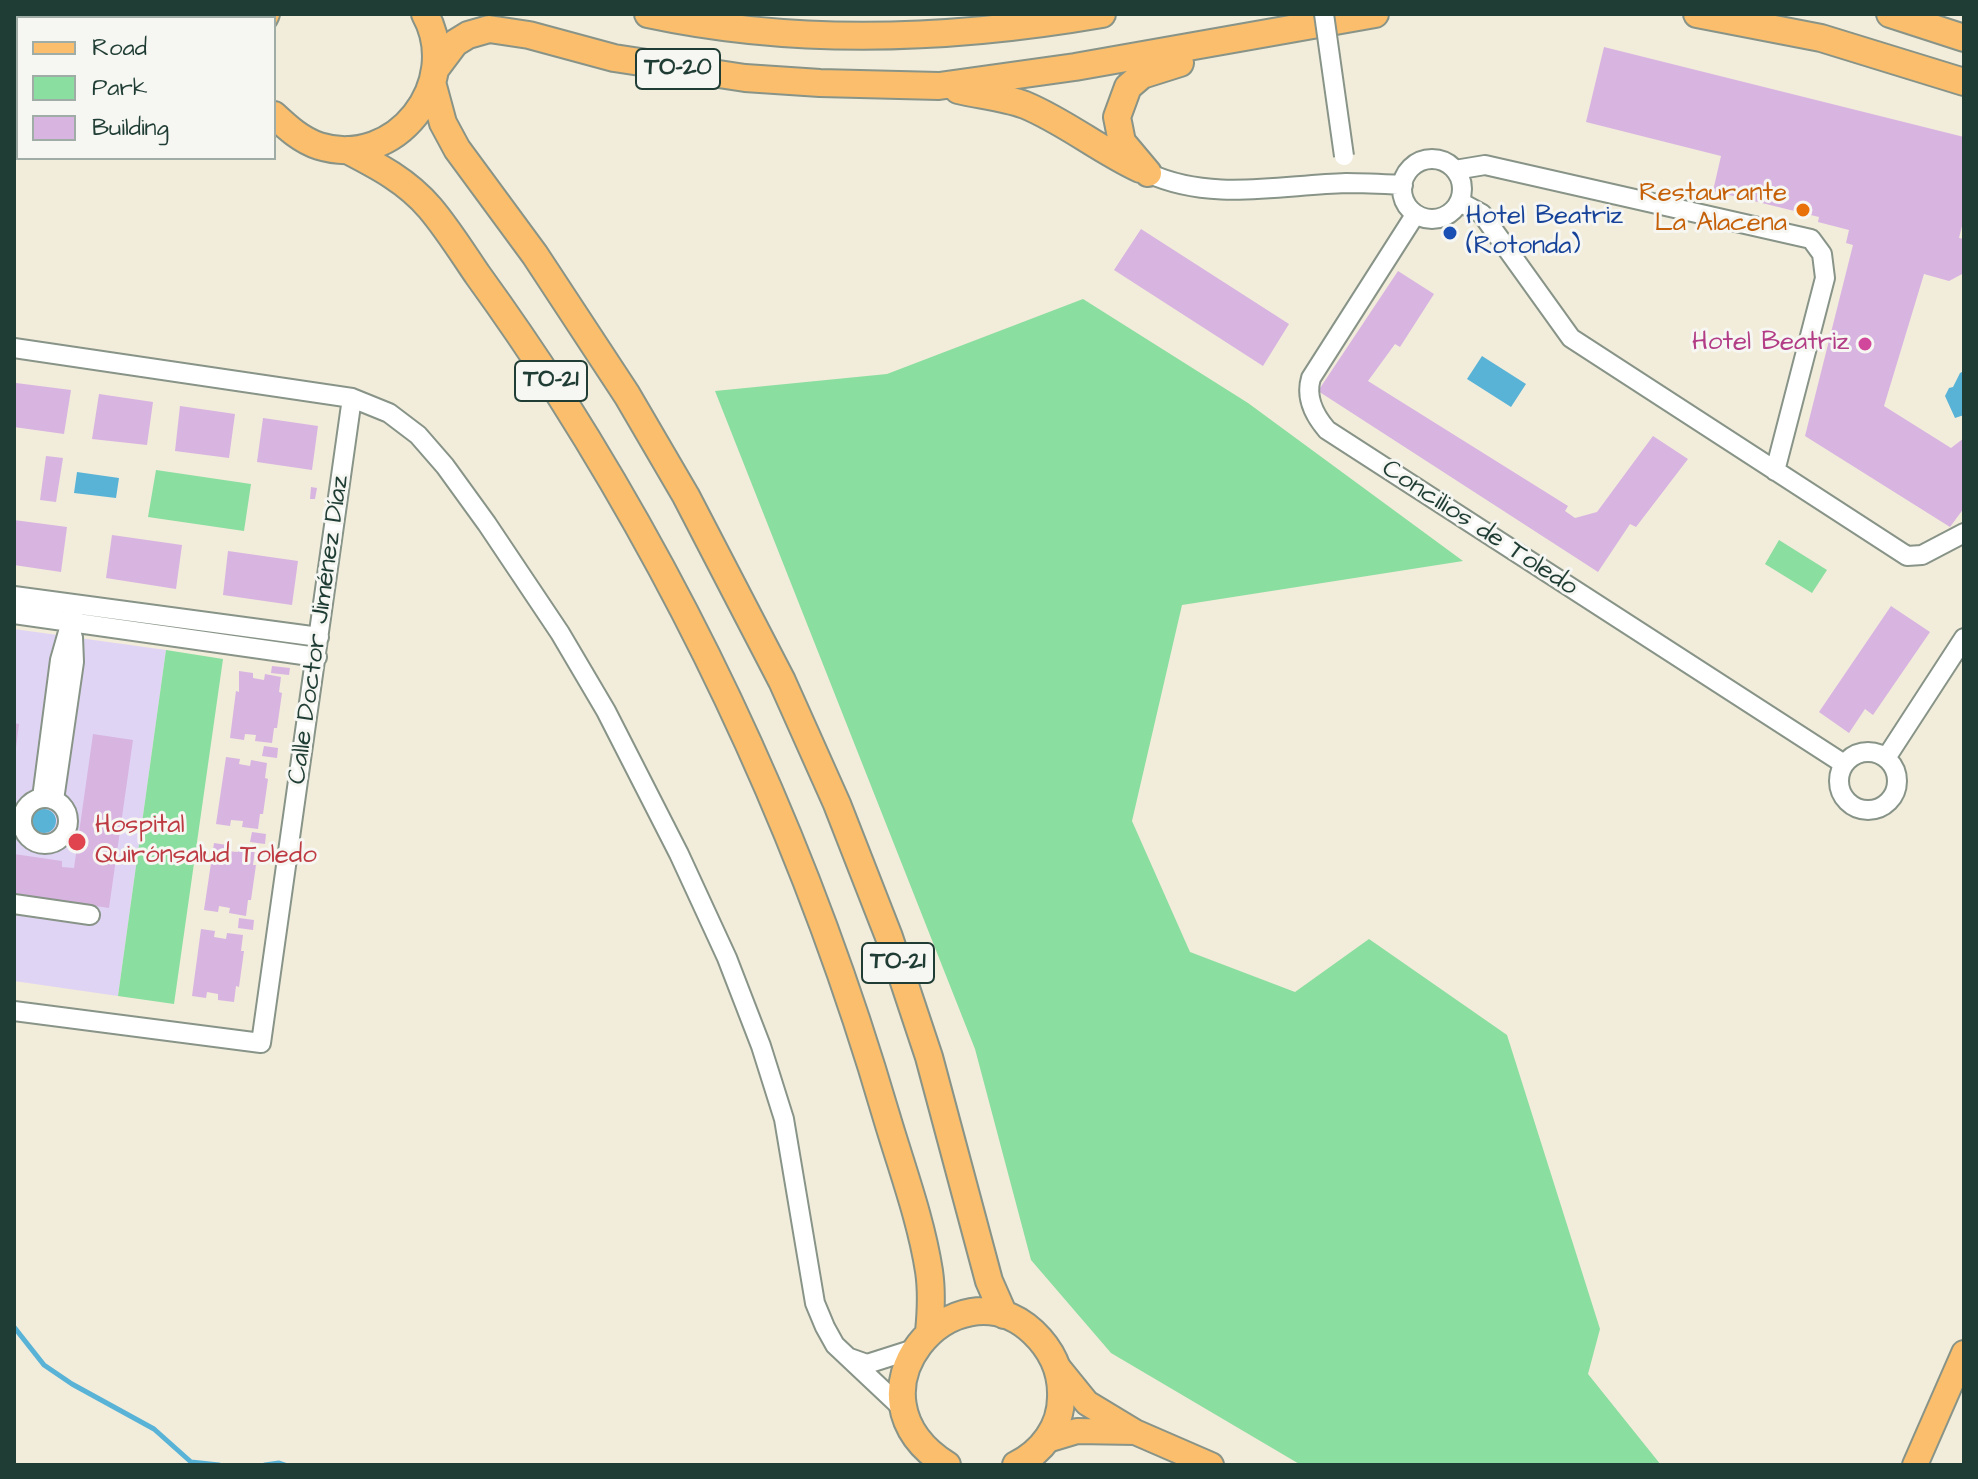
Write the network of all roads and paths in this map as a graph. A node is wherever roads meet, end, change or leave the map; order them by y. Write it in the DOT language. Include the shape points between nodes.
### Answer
graph roads {
  1 [pos="425,14"];
  2 [pos="648,14"];
  3 [pos="1102,14"];
  4 [pos="1324,14"];
  5 [pos="1375,14"];
  6 [pos="1697,14"];
  7 [pos="1890,14"];
  8 [pos="1290,28"];
  9 [pos="1964,38"];
  10 [pos="435,76"];
  11 [pos="1964,82"];
  12 [pos="939,86"];
  13 [pos="276,117"];
  14 [pos="347,150"];
  15 [pos="1344,156"];
  16 [pos="1455,170"];
  17 [pos="1148,173"];
  18 [pos="1403,185"];
  19 [pos="1460,202"];
  20 [pos="1415,215"];
  21 [pos="14,348"];
  22 [pos="352,398"];
  23 [pos="1775,471"];
  24 [pos="1964,533"];
  25 [pos="14,596"];
  26 [pos="14,614"];
  27 [pos="74,614"];
  28 [pos="319,637"];
  29 [pos="1964,638"];
  30 [pos="317,657"];
  31 [pos="1886,758"];
  32 [pos="1844,764"];
  33 [pos="48,799"];
  34 [pos="14,904"];
  35 [pos="90,915"];
  36 [pos="14,1011"];
  37 [pos="1004,1315"];
  38 [pos="922,1341"];
  39 [pos="1964,1353"];
  40 [pos="848,1357"];
  41 [pos="1057,1366"];
  42 [pos="904,1410"];
  43 [pos="1135,1432"];
  44 [pos="1042,1450"];
  45 [pos="947,1465"];
  46 [pos="1016,1465"];
  47 [pos="1211,1465"];
  48 [pos="1915,1465"];
  1 -- 10 [label="highway" via="436,45"];
  2 -- 3 [label="highway, TO-20" via="779,32 877,36 975,32"];
  4 -- 15 [label="street, bridge"];
  5 -- 8 [label="highway, TO-20"];
  6 -- 11 [label="highway" via="1821,38"];
  7 -- 9 [label="highway"];
  8 -- 12 [label="highway, TO-20"];
  8 -- 17 [label="highway" via="1236,50 1142,75 1128,87 1118,130"];
  10 -- 12 [label="highway, TO-20" via="455,43 489,29 614,58 732,76"];
  10 -- 14 [label="highway, TO-20" via="420,111 401,132 375,145"];
  10 -- 37 [label="highway, TO-21" via="443,123 457,149 627,395 782,681 889,937 929,1057 989,1281"];
  12 -- 17 [label="highway" via="1022,104"];
  13 -- 14 [label="highway, TO-20" via="320,146"];
  14 -- 38 [label="highway, TO-21" via="407,185 449,233 588,439 712,666 832,947 868,1054 929,1272"];
  16 -- 18 [label="street" via="1428,159 1411,168"];
  16 -- 19 [label="street" via="1462,185"];
  16 -- 23 [label="street" via="1485,165 1811,239 1822,254 1825,278"];
  17 -- 18 [label="street" via="1185,186 1230,190"];
  18 -- 20 [label="street" via="1405,201"];
  19 -- 20 [label="street" via="1436,219"];
  19 -- 23 [label="street" via="1482,214 1571,338"];
  20 -- 32 [label="street, Concilios de Toledo" via="1311,378 1308,396 1317,419"];
  21 -- 22 [label="street"];
  22 -- 28 [label="street, Calle Doctor Jiménez Díaz"];
  22 -- 40 [label="street" via="389,413 445,466 560,633 619,737 727,958 761,1046 784,1119 815,1303 835,1345"];
  23 -- 24 [label="street" via="1907,556 1922,555"];
  25 -- 27 [label="street"];
  26 -- 27 [label="street"];
  27 -- 28 [label="street"];
  27 -- 30 [label="street"];
  27 -- 33 [label="street" via="74,662"];
  28 -- 30 [label="street, Calle Doctor Jiménez Díaz"];
  29 -- 31 [label="street"];
  30 -- 36 [label="street, Calle Doctor Jiménez Díaz" via="261,1043"];
  31 -- 32 [label="street" via="1859,753"];
  31 -- 32 [label="street" via="1896,773 1896,791 1885,806 1868,811 1844,798 1839,781"];
  34 -- 35 [label="street"];
  37 -- 38 [label="highway" via="957,1316"];
  37 -- 41 [label="highway" via="1027,1326"];
  38 -- 40 [label="street" via="867,1364"];
  38 -- 42 [label="highway, TO-21" via="905,1368"];
  39 -- 48 [label="main road"];
  40 -- 42 [label="street"];
  41 -- 43 [label="main road" via="1087,1403"];
  41 -- 44 [label="highway" via="1061,1404"];
  42 -- 45 [label="highway, TO-21" via="919,1443"];
  43 -- 44 [label="main road" via="1077,1431"];
  43 -- 47 [label="main road"];
  44 -- 46 [label="highway"];
}
